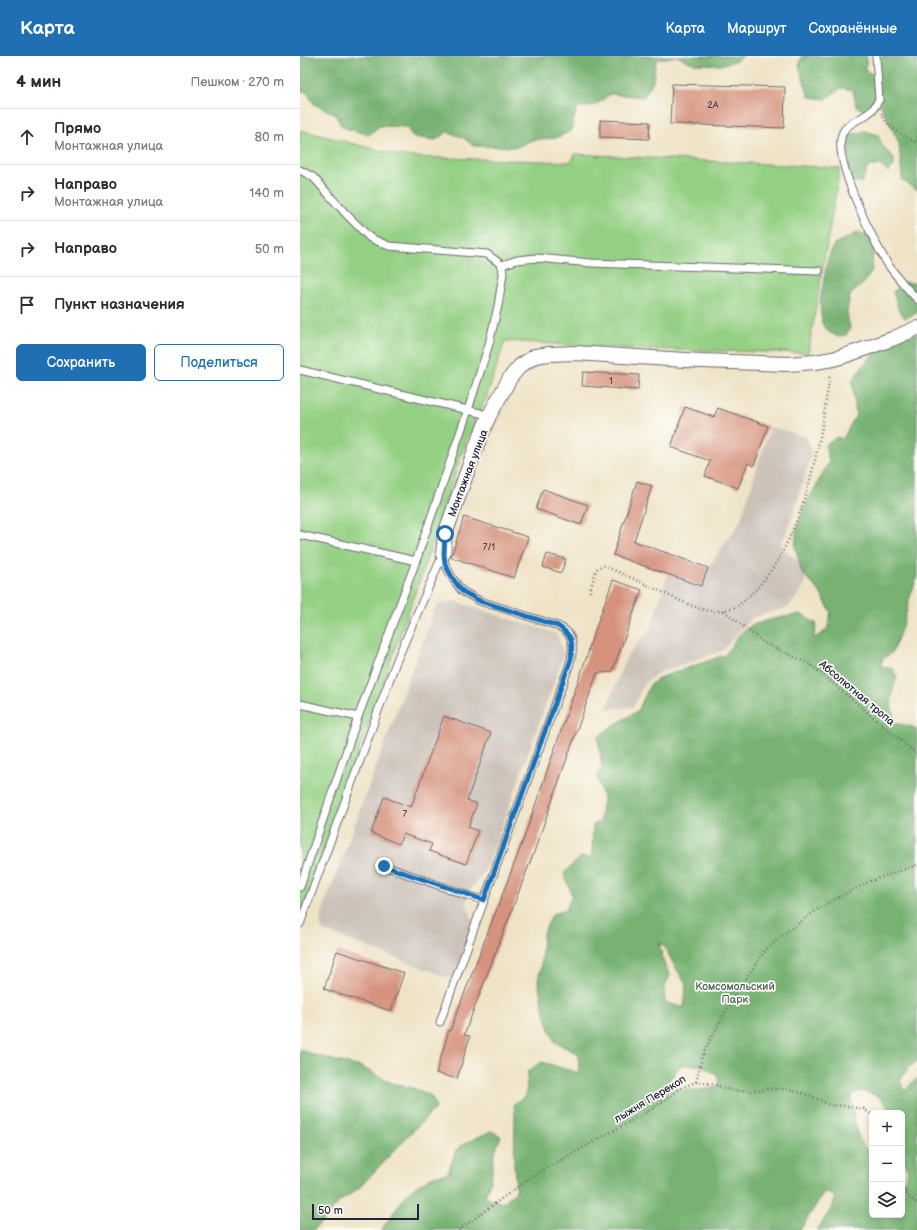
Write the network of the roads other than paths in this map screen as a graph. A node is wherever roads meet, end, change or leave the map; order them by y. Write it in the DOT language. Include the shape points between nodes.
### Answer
graph roads {
  1 [pos="876,56"];
  2 [pos="300,170"];
  3 [pos="502,265"];
  4 [pos="819,271"];
  5 [pos="917,299"];
  6 [pos="917,328"];
  7 [pos="300,370"];
  8 [pos="468,410"];
  9 [pos="489,416"];
  10 [pos="300,535"];
  11 [pos="444,554"];
  12 [pos="416,561"];
  13 [pos="300,704"];
  14 [pos="358,717"];
  15 [pos="384,866"];
  16 [pos="301,879"];
  17 [pos="300,887"];
  18 [pos="484,900"];
  19 [pos="300,924"];
  20 [pos="440,1022"];
  1 -- 5 [label="lane" via="879,100 871,112 853,122 842,133 843,163 863,218 879,248"];
  2 -- 3 [label="lane" via="313,177 370,238 389,246 487,254"];
  3 -- 4 [label="lane" via="537,258 591,263"];
  3 -- 8 [label="lane" via="502,281 491,336"];
  6 -- 9 [label="street, Монтажная улица" via="892,340 833,359 788,364 575,354 535,356 520,366 510,378"];
  7 -- 8 [label="lane"];
  8 -- 9 [label="lane"];
  8 -- 12 [label="lane"];
  9 -- 11 [label="street, Монтажная улица" via="445,534"];
  10 -- 12 [label="lane"];
  11 -- 18 [label="lane, Монтажная улица" via="445,564 462,591 480,601 558,626 568,632 572,641 568,669"];
  11 -- 19 [label="lane" via="396,662"];
  12 -- 14 [label="lane"];
  13 -- 14 [label="lane"];
  14 -- 16 [label="lane"];
  15 -- 18 [label="lane"];
  16 -- 17 [label="lane"];
  18 -- 20 [label="lane, Монтажная улица"];
}
